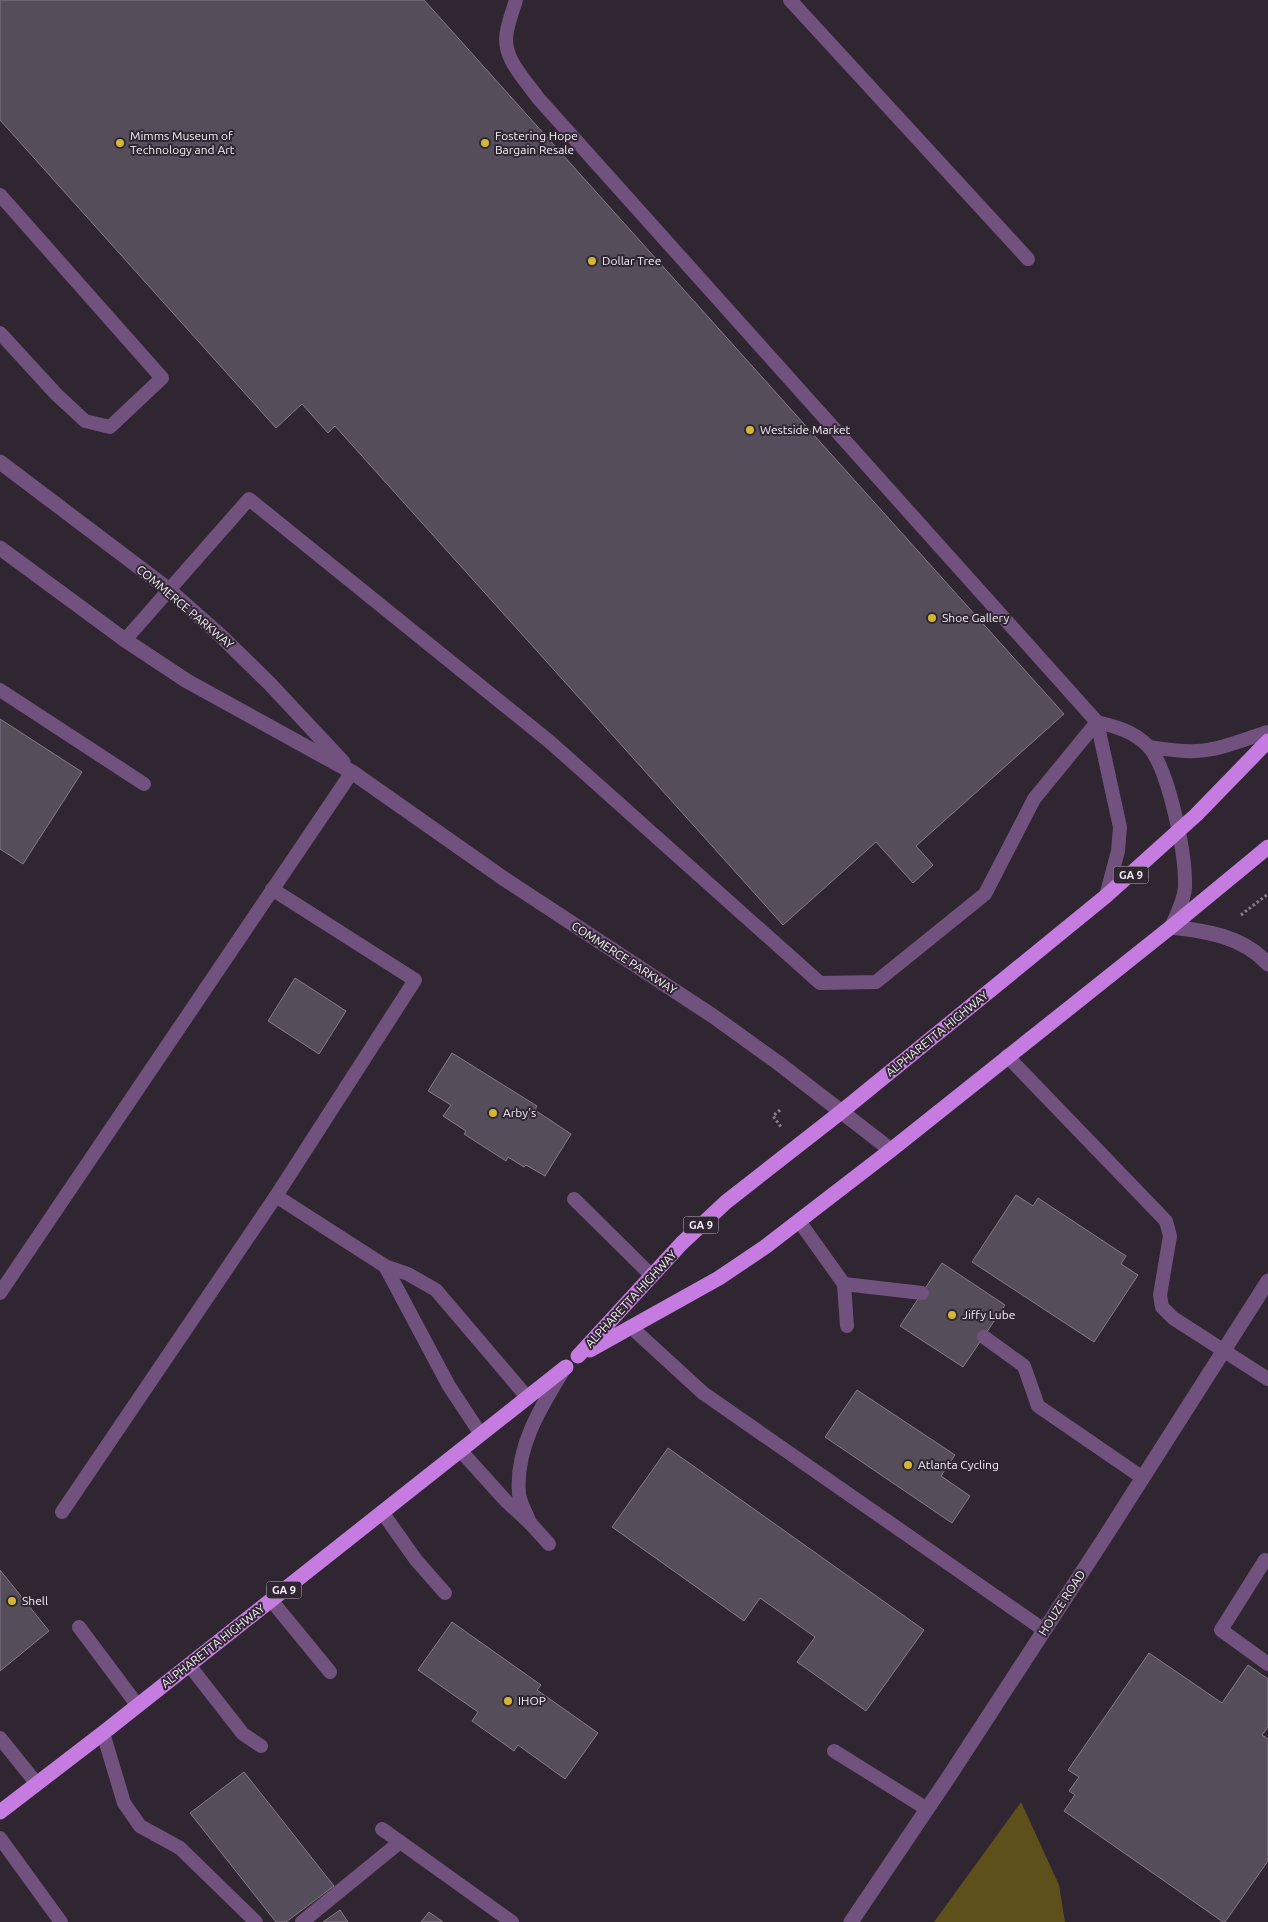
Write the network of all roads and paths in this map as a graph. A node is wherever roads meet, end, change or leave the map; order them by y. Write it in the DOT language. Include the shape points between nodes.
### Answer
graph roads {
  1 [pos="516,0"];
  2 [pos="790,0"];
  3 [pos="0,195"];
  4 [pos="1028,259"];
  5 [pos="0,333"];
  6 [pos="0,462"];
  7 [pos="0,548"];
  8 [pos="168,589"];
  9 [pos="126,640"];
  10 [pos="0,690"];
  11 [pos="1097,722"];
  12 [pos="1268,732"];
  13 [pos="1268,741"];
  14 [pos="1149,747"];
  15 [pos="352,772"];
  16 [pos="144,784"];
  17 [pos="1179,831"];
  18 [pos="1268,847"];
  19 [pos="272,889"];
  20 [pos="1268,894"];
  21 [pos="1106,896"];
  22 [pos="1236,919"];
  23 [pos="1171,926"];
  24 [pos="1268,964"];
  25 [pos="1007,1056"];
  26 [pos="780,1110"];
  27 [pos="841,1112"];
  28 [pos="782,1128"];
  29 [pos="891,1150"];
  30 [pos="276,1196"];
  31 [pos="574,1199"];
  32 [pos="799,1221"];
  33 [pos="385,1266"];
  34 [pos="652,1276"];
  35 [pos="1268,1280"];
  36 [pos="844,1284"];
  37 [pos="922,1293"];
  38 [pos="0,1294"];
  39 [pos="847,1326"];
  40 [pos="631,1327"];
  41 [pos="984,1337"];
  42 [pos="1224,1350"];
  43 [pos="566,1367"];
  44 [pos="1268,1379"];
  45 [pos="527,1397"];
  46 [pos="480,1434"];
  47 [pos="460,1450"];
  48 [pos="1143,1478"];
  49 [pos="62,1512"];
  50 [pos="382,1512"];
  51 [pos="530,1523"];
  52 [pos="549,1544"];
  53 [pos="1264,1560"];
  54 [pos="445,1593"];
  55 [pos="271,1600"];
  56 [pos="79,1628"];
  57 [pos="1044,1630"];
  58 [pos="1268,1664"];
  59 [pos="189,1665"];
  60 [pos="330,1672"];
  61 [pos="138,1706"];
  62 [pos="103,1733"];
  63 [pos="0,1738"];
  64 [pos="261,1746"];
  65 [pos="834,1751"];
  66 [pos="37,1784"];
  67 [pos="927,1809"];
  68 [pos="0,1812"];
  69 [pos="382,1829"];
  70 [pos="0,1838"];
  71 [pos="400,1842"];
  72 [pos="61,1922"];
  73 [pos="256,1922"];
  74 [pos="302,1922"];
  75 [pos="512,1922"];
  76 [pos="851,1922"];
  1 -- 11 [label="lane" via="506,32 506,46 511,61 538,98"];
  2 -- 4 [label="lane"];
  3 -- 5 [label="lane" via="162,378 110,427 84,421"];
  6 -- 8 [label="street, COMMERCE PARKWAY"];
  7 -- 9 [label="street, COMMERCE PARKWAY"];
  8 -- 9 [label="lane"];
  8 -- 11 [label="lane" via="249,500 550,742 820,982 876,982 986,894 1034,799"];
  8 -- 15 [label="street, COMMERCE PARKWAY" via="270,684"];
  9 -- 15 [label="street, COMMERCE PARKWAY" via="187,681"];
  10 -- 16 [label="lane"];
  11 -- 14 [label="lane" via="1127,730"];
  11 -- 21 [label="lane" via="1120,827 1118,851"];
  12 -- 14 [label="lane" via="1196,752"];
  13 -- 17 [label="highway, ALPHARETTA HIGHWAY / GA 9"];
  14 -- 17 [label="lane" via="1161,769"];
  15 -- 19 [label="lane"];
  15 -- 27 [label="street, COMMERCE PARKWAY" via="552,912 713,1016"];
  17 -- 21 [label="highway, ALPHARETTA HIGHWAY / GA 9"];
  17 -- 23 [label="lane" via="1185,888"];
  18 -- 23 [label="highway, ALPHARETTA HIGHWAY / GA 9"];
  19 -- 30 [label="lane" via="415,980"];
  19 -- 38 [label="lane"];
  20 -- 22 [label="path"];
  21 -- 27 [label="highway, ALPHARETTA HIGHWAY / GA 9"];
  23 -- 24 [label="street" via="1209,932 1241,943"];
  23 -- 25 [label="highway, ALPHARETTA HIGHWAY / GA 9"];
  25 -- 29 [label="highway, ALPHARETTA HIGHWAY / GA 9"];
  25 -- 42 [label="lane" via="1166,1221 1170,1236 1160,1295 1162,1307"];
  26 -- 28 [label="path" via="773,1116"];
  27 -- 29 [label="street, COMMERCE PARKWAY"];
  27 -- 34 [label="highway, ALPHARETTA HIGHWAY / GA 9" via="726,1202"];
  29 -- 32 [label="highway, ALPHARETTA HIGHWAY / GA 9"];
  30 -- 33 [label="lane"];
  30 -- 49 [label="lane"];
  31 -- 34 [label="lane"];
  32 -- 36 [label="lane"];
  32 -- 40 [label="highway, ALPHARETTA HIGHWAY / GA 9" via="719,1278"];
  33 -- 45 [label="lane" via="408,1274 436,1290"];
  33 -- 46 [label="lane" via="449,1386"];
  34 -- 40 [label="highway, ALPHARETTA HIGHWAY / GA 9" via="578,1356"];
  35 -- 42 [label="street, HOUZE ROAD"];
  36 -- 37 [label="lane"];
  36 -- 39 [label="lane"];
  40 -- 57 [label="lane" via="703,1393"];
  41 -- 48 [label="lane" via="1024,1366 1038,1406"];
  42 -- 44 [label="lane"];
  42 -- 48 [label="street, HOUZE ROAD"];
  43 -- 45 [label="highway, ALPHARETTA HIGHWAY / GA 9"];
  43 -- 51 [label="lane" via="543,1403 521,1461 519,1496"];
  45 -- 46 [label="highway, ALPHARETTA HIGHWAY / GA 9"];
  46 -- 47 [label="highway, ALPHARETTA HIGHWAY / GA 9"];
  47 -- 50 [label="highway, ALPHARETTA HIGHWAY / GA 9"];
  47 -- 51 [label="lane"];
  48 -- 57 [label="street, HOUZE ROAD"];
  50 -- 54 [label="lane" via="416,1560"];
  50 -- 55 [label="highway, ALPHARETTA HIGHWAY / GA 9"];
  51 -- 52 [label="lane"];
  53 -- 58 [label="lane" via="1221,1630"];
  55 -- 59 [label="highway, ALPHARETTA HIGHWAY / GA 9"];
  55 -- 60 [label="lane"];
  56 -- 61 [label="lane"];
  57 -- 67 [label="street, HOUZE ROAD"];
  59 -- 61 [label="highway, ALPHARETTA HIGHWAY / GA 9"];
  59 -- 64 [label="lane" via="243,1734"];
  61 -- 62 [label="highway, ALPHARETTA HIGHWAY / GA 9"];
  62 -- 66 [label="highway, ALPHARETTA HIGHWAY / GA 9"];
  62 -- 73 [label="lane" via="124,1803 140,1826 180,1848"];
  63 -- 66 [label="lane"];
  65 -- 67 [label="lane"];
  66 -- 68 [label="highway, ALPHARETTA HIGHWAY / GA 9"];
  67 -- 76 [label="street, HOUZE ROAD"];
  69 -- 71 [label="lane"];
  70 -- 72 [label="lane"];
  71 -- 74 [label="lane"];
  71 -- 75 [label="lane"];
}
